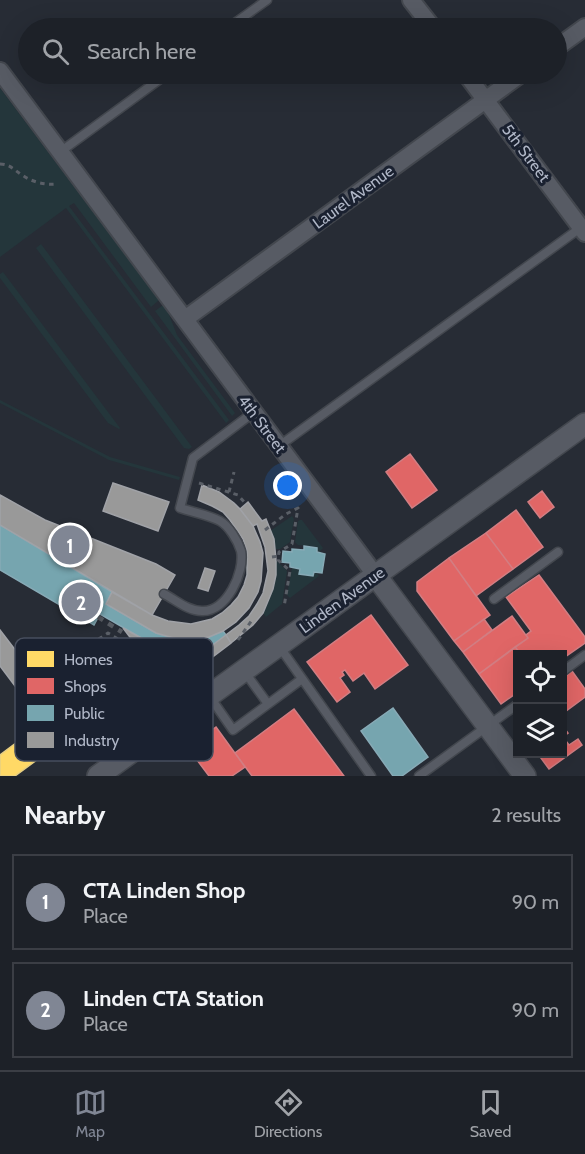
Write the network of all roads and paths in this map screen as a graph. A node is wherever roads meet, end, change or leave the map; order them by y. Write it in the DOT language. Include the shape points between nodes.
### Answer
graph roads {
  1 [pos="267,0"];
  2 [pos="411,0"];
  3 [pos="242,18"];
  4 [pos="425,18"];
  5 [pos="585,27"];
  6 [pos="567,40"];
  7 [pos="0,71"];
  8 [pos="153,84"];
  9 [pos="474,84"];
  10 [pos="508,84"];
  11 [pos="486,100"];
  12 [pos="60,152"];
  13 [pos="0,164"];
  14 [pos="56,184"];
  15 [pos="584,228"];
  16 [pos="185,320"];
  17 [pos="254,412"];
  18 [pos="585,424"];
  19 [pos="279,446"];
  20 [pos="234,472"];
  21 [pos="194,482"];
  22 [pos="229,492"];
  23 [pos="246,504"];
  24 [pos="265,530"];
  25 [pos="558,552"];
  26 [pos="279,556"];
  27 [pos="272,557"];
  28 [pos="376,576"];
  29 [pos="165,594"];
  30 [pos="494,599"];
  31 [pos="284,607"];
  32 [pos="252,620"];
  33 [pos="101,638"];
  34 [pos="116,638"];
  35 [pos="238,640"];
  36 [pos="279,646"];
  37 [pos="585,655"];
  38 [pos="567,668"];
  39 [pos="244,671"];
  40 [pos="302,679"];
  41 [pos="213,693"];
  42 [pos="213,702"];
  43 [pos="268,704"];
  44 [pos="513,708"];
  45 [pos="487,727"];
  46 [pos="120,761"];
  47 [pos="99,776"];
  48 [pos="371,776"];
  49 [pos="419,776"];
  50 [pos="525,776"];
  1 -- 3 [label="lane"];
  2 -- 4 [label="street"];
  5 -- 6 [label="street"];
  7 -- 12 [label="street, 4th Street"];
  8 -- 12 [label="lane"];
  9 -- 11 [label="street, 5th Street"];
  10 -- 11 [label="street, Laurel Avenue"];
  11 -- 15 [label="street, 5th Street"];
  11 -- 16 [label="street, Laurel Avenue"];
  12 -- 16 [label="street, 4th Street"];
  13 -- 14 [label="path" via="38,182"];
  15 -- 19 [label="lane"];
  16 -- 17 [label="street, 4th Street"];
  17 -- 19 [label="street, 4th Street"];
  17 -- 29 [label="lane" via="193,458 180,508 220,521 231,532 241,551 234,586 227,599 210,610 191,609"];
  18 -- 28 [label="street, Linden Avenue"];
  19 -- 28 [label="street, 4th Street"];
  20 -- 22 [label="path"];
  21 -- 22 [label="path"];
  22 -- 23 [label="path"];
  24 -- 26 [label="path" via="298,508 292,544"];
  25 -- 30 [label="lane"];
  26 -- 27 [label="path"];
  26 -- 31 [label="path" via="290,571"];
  28 -- 36 [label="street, Linden Avenue"];
  28 -- 45 [label="street, 4th Street"];
  32 -- 35 [label="path"];
  33 -- 34 [label="path" via="108,633"];
  36 -- 39 [label="street, Linden Avenue"];
  36 -- 40 [label="lane"];
  37 -- 38 [label="lane"];
  39 -- 41 [label="street, Linden Avenue"];
  39 -- 43 [label="lane"];
  40 -- 43 [label="lane"];
  40 -- 48 [label="lane"];
  42 -- 43 [label="lane" via="233,730"];
  44 -- 45 [label="lane"];
  45 -- 49 [label="lane"];
  45 -- 50 [label="street, 4th Street"];
  46 -- 47 [label="street, Linden Avenue"];
}
